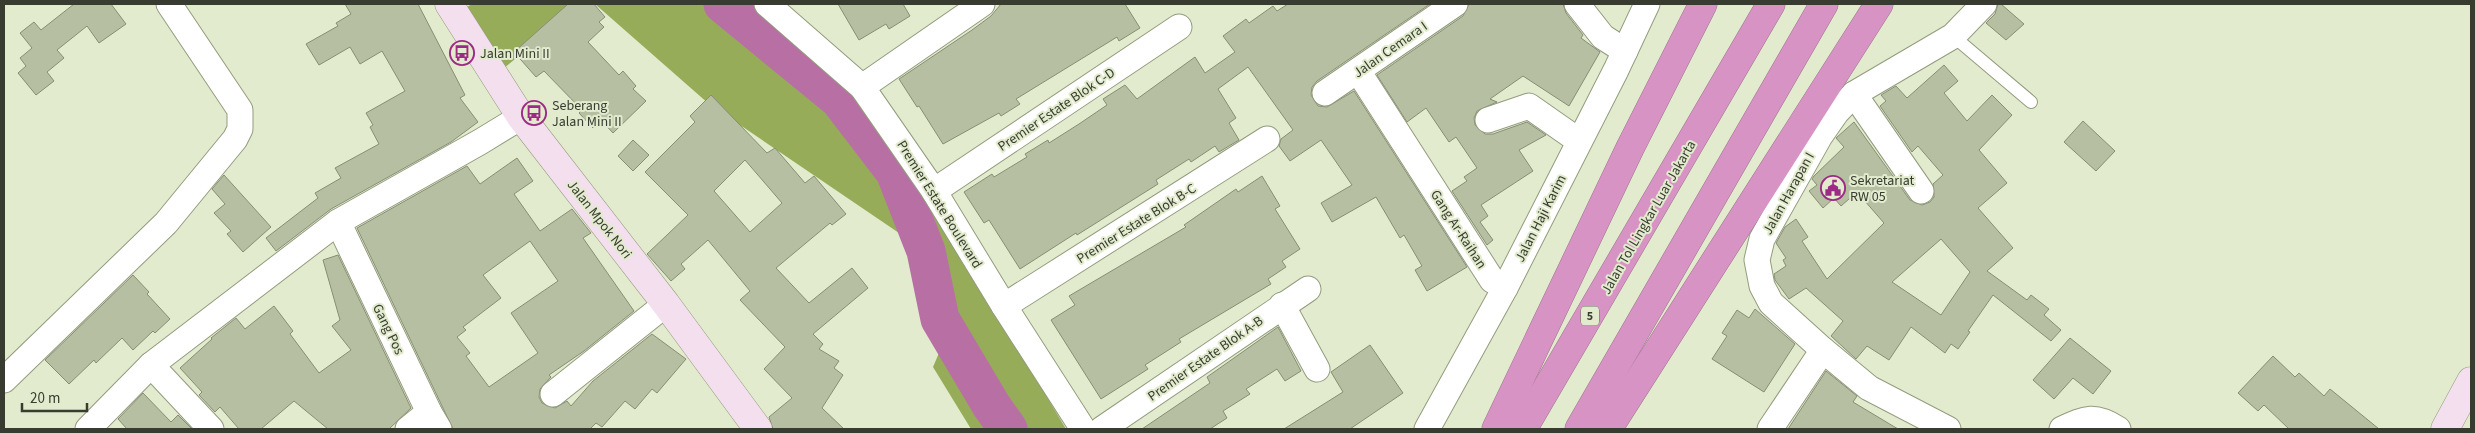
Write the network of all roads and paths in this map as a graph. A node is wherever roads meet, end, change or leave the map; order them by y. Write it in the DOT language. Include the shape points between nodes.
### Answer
graph roads {
  1 [pos="169,4"];
  2 [pos="449,4"];
  3 [pos="767,4"];
  4 [pos="982,4"];
  5 [pos="1455,4"];
  6 [pos="1577,4"];
  7 [pos="1647,4"];
  8 [pos="1703,4"];
  9 [pos="1771,4"];
  10 [pos="1824,4"];
  11 [pos="1880,4"];
  12 [pos="1984,4"];
  13 [pos="1179,28"];
  14 [pos="1953,36"];
  15 [pos="1625,51"];
  16 [pos="1358,71"];
  17 [pos="862,86"];
  18 [pos="1325,93"];
  19 [pos="1854,94"];
  20 [pos="2031,102"];
  21 [pos="521,117"];
  22 [pos="1488,120"];
  23 [pos="1267,139"];
  24 [pos="1578,140"];
  25 [pos="934,191"];
  26 [pos="1921,191"];
  27 [pos="338,222"];
  28 [pos="1504,288"];
  29 [pos="1308,289"];
  30 [pos="666,304"];
  31 [pos="1282,305"];
  32 [pos="1004,306"];
  33 [pos="1824,350"];
  34 [pos="151,365"];
  35 [pos="1317,369"];
  36 [pos="4,380"];
  37 [pos="2471,382"];
  38 [pos="553,394"];
  39 [pos="434,421"];
  40 [pos="88,429"];
  41 [pos="211,429"];
  42 [pos="408,429"];
  43 [pos="758,429"];
  44 [pos="1084,429"];
  45 [pos="1102,429"];
  46 [pos="1427,429"];
  47 [pos="1496,429"];
  48 [pos="1523,429"];
  49 [pos="1579,429"];
  50 [pos="1608,429"];
  51 [pos="1770,429"];
  52 [pos="1948,429"];
  53 [pos="2062,429"];
  54 [pos="2118,429"];
  55 [pos="2445,429"];
  1 -- 36 [label="street" via="240,110 240,129 166,223"];
  2 -- 21 [label="main road, Jalan Mpok Nori"];
  3 -- 17 [label="street, Premier Estate Boulevard"];
  4 -- 17 [label="street"];
  5 -- 16 [label="street, Jalan Cemara I"];
  6 -- 15 [label="street" via="1603,37"];
  7 -- 15 [label="street, Jalan Haji Karim"];
  8 -- 47 [label="highway" via="1630,148"];
  9 -- 48 [label="highway, Jalan Tol Lingkar Luar Jakarta / 5"];
  10 -- 49 [label="highway"];
  11 -- 50 [label="highway"];
  12 -- 14 [label="street, Jalan Harapan I"];
  13 -- 25 [label="street, Premier Estate Blok C-D"];
  14 -- 19 [label="street, Jalan Harapan I"];
  14 -- 20 [label="lane"];
  15 -- 24 [label="street, Jalan Haji Karim"];
  16 -- 18 [label="street, Jalan Cemara I"];
  16 -- 28 [label="street, Gang Ar-Raihan" via="1492,280"];
  17 -- 25 [label="street, Premier Estate Boulevard"];
  19 -- 26 [label="street"];
  19 -- 33 [label="street, Jalan Harapan I" via="1820,136 1762,239 1758,260 1762,286 1771,303"];
  21 -- 27 [label="street"];
  21 -- 30 [label="main road, Jalan Mpok Nori"];
  22 -- 24 [label="street" via="1529,106"];
  23 -- 32 [label="street, Premier Estate Blok B-C"];
  24 -- 28 [label="street, Jalan Haji Karim"];
  25 -- 32 [label="street, Premier Estate Boulevard"];
  27 -- 34 [label="street"];
  27 -- 39 [label="street, Gang Pos"];
  28 -- 46 [label="street, Jalan Haji Karim"];
  29 -- 31 [label="street, Premier Estate Blok A-B"];
  30 -- 38 [label="street"];
  30 -- 43 [label="main road, Jalan Mpok Nori"];
  31 -- 35 [label="street"];
  31 -- 45 [label="street, Premier Estate Blok A-B"];
  32 -- 44 [label="street, Premier Estate Boulevard"];
  33 -- 51 [label="street"];
  33 -- 52 [label="street, Jalan Harapan I" via="1869,388"];
  34 -- 40 [label="street"];
  34 -- 41 [label="street"];
  37 -- 55 [label="main road"];
  39 -- 42 [label="street, Gang Pos"];
  53 -- 54 [label="street" via="2090,418 2108,422"];
}
